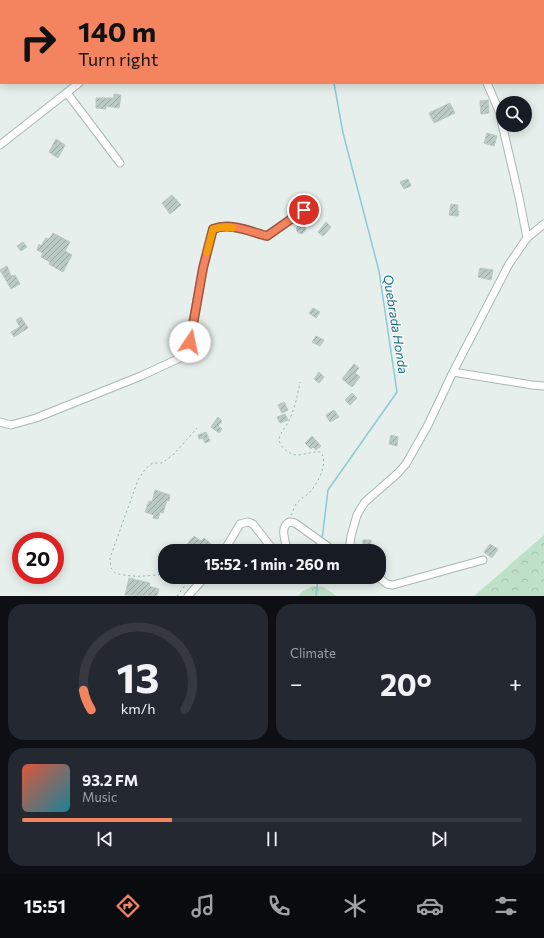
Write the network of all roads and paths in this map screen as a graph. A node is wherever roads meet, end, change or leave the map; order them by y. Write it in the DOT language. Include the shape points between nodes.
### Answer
graph roads {
  1 [pos="78,84"];
  2 [pos="487,84"];
  3 [pos="67,93"];
  4 [pos="0,145"];
  5 [pos="120,163"];
  6 [pos="304,210"];
  7 [pos="544,224"];
  8 [pos="527,238"];
  9 [pos="453,372"];
  10 [pos="300,382"];
  11 [pos="544,386"];
  12 [pos="0,422"];
  13 [pos="197,428"];
  14 [pos="289,522"];
  15 [pos="228,544"];
  16 [pos="269,544"];
  17 [pos="286,544"];
  18 [pos="324,544"];
  19 [pos="349,544"];
  20 [pos="484,560"];
  21 [pos="158,575"];
  22 [pos="386,583"];
  23 [pos="185,584"];
  24 [pos="199,584"];
  25 [pos="177,596"];
  26 [pos="188,596"];
  1 -- 3 [label="street"];
  2 -- 8 [label="street" via="498,111"];
  3 -- 4 [label="street"];
  3 -- 5 [label="street"];
  6 -- 12 [label="street" via="267,236 242,228 213,229 187,352 182,357 36,418 11,425"];
  7 -- 8 [label="street"];
  8 -- 9 [label="street" via="510,264"];
  9 -- 11 [label="street"];
  9 -- 19 [label="street" via="406,464 365,502 357,514"];
  10 -- 14 [label="path" via="292,416 279,439 282,447 296,456 321,452 324,464 309,493 296,504"];
  13 -- 21 [label="path" via="174,454 162,463 152,463 146,468 138,480 110,558 111,568 115,573 125,576"];
  14 -- 17 [label="street" via="284,524 283,528"];
  14 -- 18 [label="street" via="295,523"];
  15 -- 16 [label="street" via="240,524 248,522 253,524"];
  20 -- 22 [label="street" via="393,585"];
  23 -- 25 [label="path"];
  24 -- 26 [label="street"];
}
